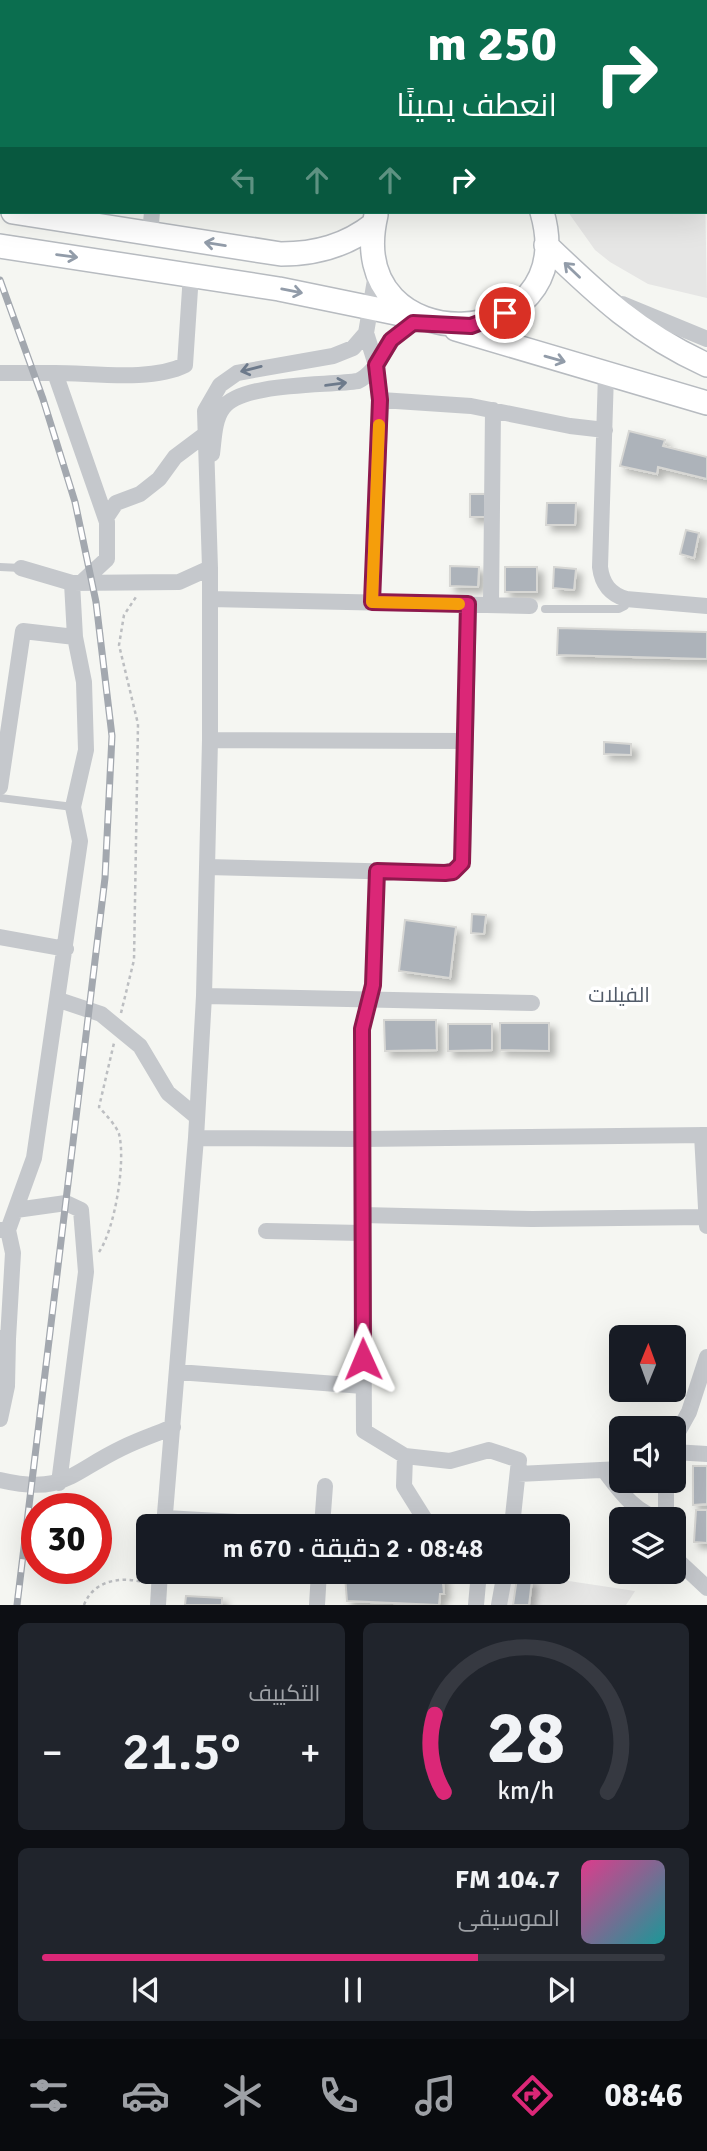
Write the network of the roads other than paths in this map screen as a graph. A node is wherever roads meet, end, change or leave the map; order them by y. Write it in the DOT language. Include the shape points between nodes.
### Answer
graph roads {
  1 [pos="38,214"];
  2 [pos="542,214"];
  3 [pos="375,218"];
  4 [pos="151,223"];
  5 [pos="546,244"];
  6 [pos="0,246"];
  7 [pos="377,268"];
  8 [pos="191,274"];
  9 [pos="596,292"];
  10 [pos="373,307"];
  11 [pos="434,322"];
  12 [pos="366,333"];
  13 [pos="707,339"];
  14 [pos="376,365"];
  15 [pos="707,365"];
  16 [pos="0,373"];
  17 [pos="55,373"];
  18 [pos="607,374"];
  19 [pos="380,400"];
  20 [pos="705,404"];
  21 [pos="493,410"];
  22 [pos="605,430"];
  23 [pos="203,436"];
  24 [pos="208,478"];
  25 [pos="106,518"];
  26 [pos="0,567"];
  27 [pos="21,568"];
  28 [pos="210,568"];
  29 [pos="77,583"];
  30 [pos="210,599"];
  31 [pos="626,599"];
  32 [pos="372,602"];
  33 [pos="468,604"];
  34 [pos="491,605"];
  35 [pos="707,606"];
  36 [pos="537,607"];
  37 [pos="75,637"];
  38 [pos="6,708"];
  39 [pos="210,740"];
  40 [pos="466,741"];
  41 [pos="0,787"];
  42 [pos="0,798"];
  43 [pos="73,807"];
  44 [pos="207,867"];
  45 [pos="377,871"];
  46 [pos="0,937"];
  47 [pos="66,949"];
  48 [pos="204,996"];
  49 [pos="59,1000"];
  50 [pos="369,1000"];
  51 [pos="532,1003"];
  52 [pos="197,1116"];
  53 [pos="705,1135"];
  54 [pos="196,1138"];
  55 [pos="362,1139"];
  56 [pos="16,1210"];
  57 [pos="362,1215"];
  58 [pos="706,1217"];
  59 [pos="707,1226"];
  60 [pos="4,1230"];
  61 [pos="266,1231"];
  62 [pos="362,1233"];
  63 [pos="4,1338"];
  64 [pos="707,1357"];
  65 [pos="178,1372"];
  66 [pos="363,1386"];
  67 [pos="686,1417"];
  68 [pos="0,1419"];
  69 [pos="173,1427"];
  70 [pos="686,1453"];
  71 [pos="707,1454"];
  72 [pos="405,1456"];
  73 [pos="604,1470"];
  74 [pos="609,1470"];
  75 [pos="518,1474"];
  76 [pos="0,1480"];
  77 [pos="59,1482"];
  78 [pos="325,1486"];
  79 [pos="638,1507"];
  80 [pos="165,1514"];
  81 [pos="323,1514"];
  82 [pos="422,1514"];
  83 [pos="513,1514"];
  84 [pos="686,1568"];
  85 [pos="160,1584"];
  86 [pos="318,1584"];
  87 [pos="478,1584"];
  88 [pos="503,1584"];
  89 [pos="707,1588"];
  90 [pos="158,1605"];
  91 [pos="317,1605"];
  92 [pos="476,1605"];
  93 [pos="499,1605"];
  1 -- 4 [label="main road"];
  2 -- 5 [label="main road"];
  3 -- 4 [label="main road, one-way" via="355,239 296,254"];
  3 -- 7 [label="main road" via="372,247"];
  9 -- 5 [label="main road, one-way"];
  5 -- 11 [label="main road" via="537,280 513,308 480,324"];
  6 -- 8 [label="main road, one-way"];
  7 -- 10 [label="street"];
  7 -- 11 [label="main road" via="394,297"];
  8 -- 10 [label="main road, one-way"];
  8 -- 17 [label="street" via="184,365 152,374"];
  9 -- 13 [label="street"];
  9 -- 15 [label="main road" via="641,329"];
  10 -- 11 [label="main road"];
  10 -- 12 [label="street"];
  11 -- 14 [label="street" via="405,327"];
  11 -- 18 [label="main road, one-way"];
  12 -- 14 [label="street"];
  12 -- 23 [label="street, one-way" via="344,353 253,368 228,378 208,402"];
  14 -- 19 [label="street"];
  24 -- 14 [label="street, one-way" via="216,424 233,398 252,391 358,380"];
  16 -- 17 [label="street"];
  17 -- 25 [label="street"];
  18 -- 20 [label="main road"];
  18 -- 22 [label="street"];
  19 -- 21 [label="street"];
  19 -- 32 [label="street"];
  21 -- 22 [label="street"];
  21 -- 34 [label="street"];
  22 -- 31 [label="street" via="601,576 610,592"];
  23 -- 24 [label="street"];
  23 -- 25 [label="street" via="175,457 140,494 116,503"];
  24 -- 28 [label="street"];
  25 -- 29 [label="street" via="107,559"];
  26 -- 27 [label="lane"];
  27 -- 29 [label="street"];
  28 -- 29 [label="street" via="180,582"];
  28 -- 30 [label="street"];
  29 -- 37 [label="street"];
  30 -- 32 [label="street"];
  30 -- 39 [label="street"];
  31 -- 35 [label="street"];
  31 -- 36 [label="lane" via="619,609"];
  32 -- 33 [label="street"];
  33 -- 34 [label="street"];
  33 -- 40 [label="street"];
  34 -- 36 [label="street"];
  37 -- 38 [label="street" via="23,631"];
  37 -- 43 [label="street" via="84,682 86,750"];
  38 -- 41 [label="street"];
  39 -- 40 [label="street"];
  39 -- 44 [label="street"];
  40 -- 45 [label="street" via="462,863 445,873"];
  42 -- 43 [label="lane"];
  43 -- 47 [label="street" via="80,841"];
  44 -- 45 [label="street"];
  44 -- 48 [label="street"];
  45 -- 50 [label="street"];
  46 -- 47 [label="street"];
  47 -- 49 [label="street"];
  48 -- 50 [label="street"];
  48 -- 52 [label="street"];
  49 -- 52 [label="street" via="100,1014 141,1046 167,1093"];
  49 -- 56 [label="street" via="34,1158"];
  50 -- 51 [label="street"];
  50 -- 55 [label="street" via="362,1029"];
  52 -- 54 [label="street"];
  53 -- 55 [label="street"];
  53 -- 58 [label="street"];
  54 -- 55 [label="street"];
  54 -- 65 [label="street"];
  55 -- 57 [label="street"];
  56 -- 60 [label="street"];
  56 -- 77 [label="street" via="66,1203 81,1210 86,1272"];
  57 -- 58 [label="street"];
  57 -- 62 [label="street"];
  58 -- 59 [label="street"];
  60 -- 63 [label="street" via="13,1253"];
  61 -- 62 [label="street"];
  62 -- 66 [label="street"];
  63 -- 68 [label="street" via="7,1386"];
  64 -- 67 [label="street"];
  65 -- 66 [label="street"];
  65 -- 69 [label="street"];
  66 -- 72 [label="street" via="364,1431"];
  69 -- 77 [label="street" via="121,1448"];
  69 -- 80 [label="street"];
  70 -- 71 [label="street"];
  72 -- 75 [label="street" via="450,1461 489,1450 519,1460"];
  72 -- 82 [label="street" via="404,1486"];
  73 -- 74 [label="street"];
  73 -- 75 [label="street"];
  73 -- 79 [label="street"];
  75 -- 83 [label="street"];
  76 -- 77 [label="street" via="32,1485"];
  78 -- 81 [label="street"];
  84 -- 89 [label="street"];
  85 -- 90 [label="street"];
  86 -- 91 [label="street"];
  87 -- 92 [label="street"];
  88 -- 93 [label="street"];
}
